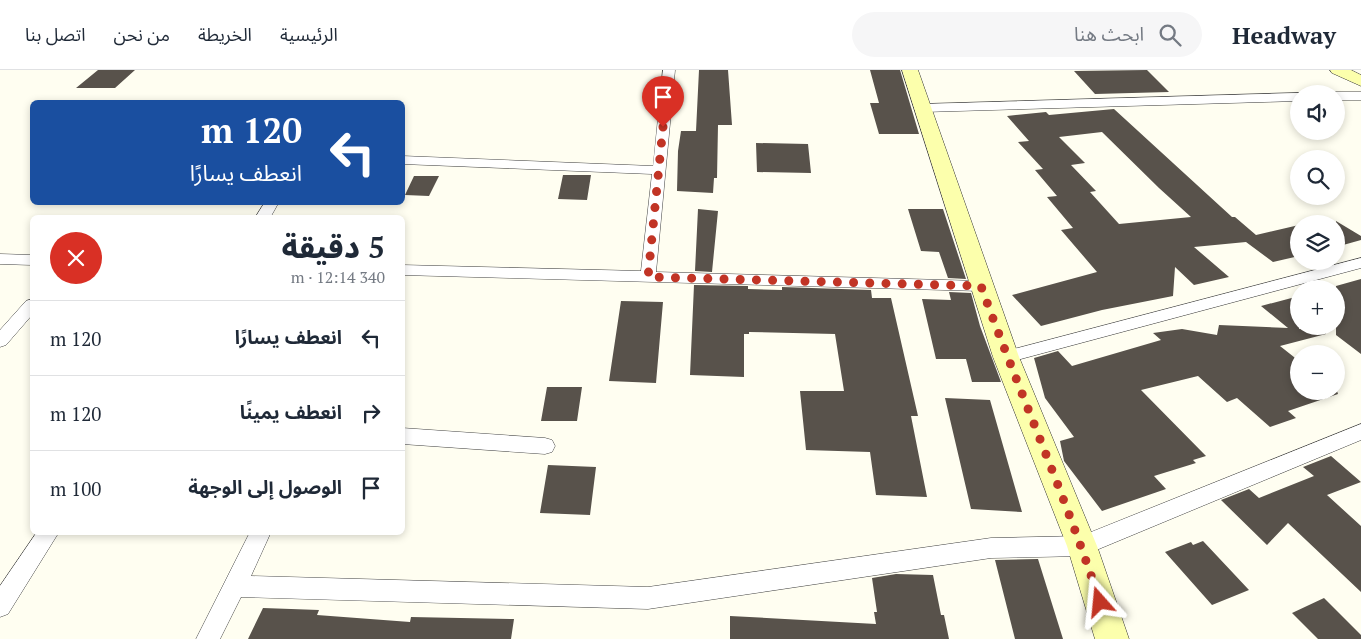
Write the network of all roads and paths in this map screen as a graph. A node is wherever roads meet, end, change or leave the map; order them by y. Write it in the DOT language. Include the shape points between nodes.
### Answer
graph roads {
  1 [pos="669,70"];
  2 [pos="910,70"];
  3 [pos="1338,70"];
  4 [pos="1361,81"];
  5 [pos="1345,96"];
  6 [pos="1361,96"];
  7 [pos="1290,97"];
  8 [pos="924,108"];
  9 [pos="405,160"];
  10 [pos="660,170"];
  11 [pos="0,259"];
  12 [pos="30,260"];
  13 [pos="1361,262"];
  14 [pos="405,270"];
  15 [pos="648,277"];
  16 [pos="981,286"];
  17 [pos="30,307"];
  18 [pos="0,341"];
  19 [pos="1006,357"];
  20 [pos="1361,432"];
  21 [pos="405,436"];
  22 [pos="545,446"];
  23 [pos="48,535"];
  24 [pos="260,535"];
  25 [pos="1082,546"];
  26 [pos="235,586"];
  27 [pos="0,606"];
  28 [pos="208,639"];
  29 [pos="1112,639"];
  1 -- 10 [label="street"];
  2 -- 8 [label="main road"];
  3 -- 4 [label="main road"];
  5 -- 6 [label="street"];
  7 -- 8 [label="street"];
  8 -- 16 [label="main road"];
  9 -- 10 [label="street"];
  10 -- 15 [label="street"];
  11 -- 12 [label="street"];
  13 -- 19 [label="street"];
  14 -- 15 [label="street"];
  15 -- 16 [label="street"];
  16 -- 19 [label="main road"];
  17 -- 18 [label="street"];
  19 -- 25 [label="main road"];
  20 -- 25 [label="street"];
  21 -- 22 [label="street"];
  23 -- 27 [label="street"];
  24 -- 26 [label="street"];
  25 -- 26 [label="street" via="991,548 648,598"];
  25 -- 29 [label="main road"];
  26 -- 28 [label="street"];
}
